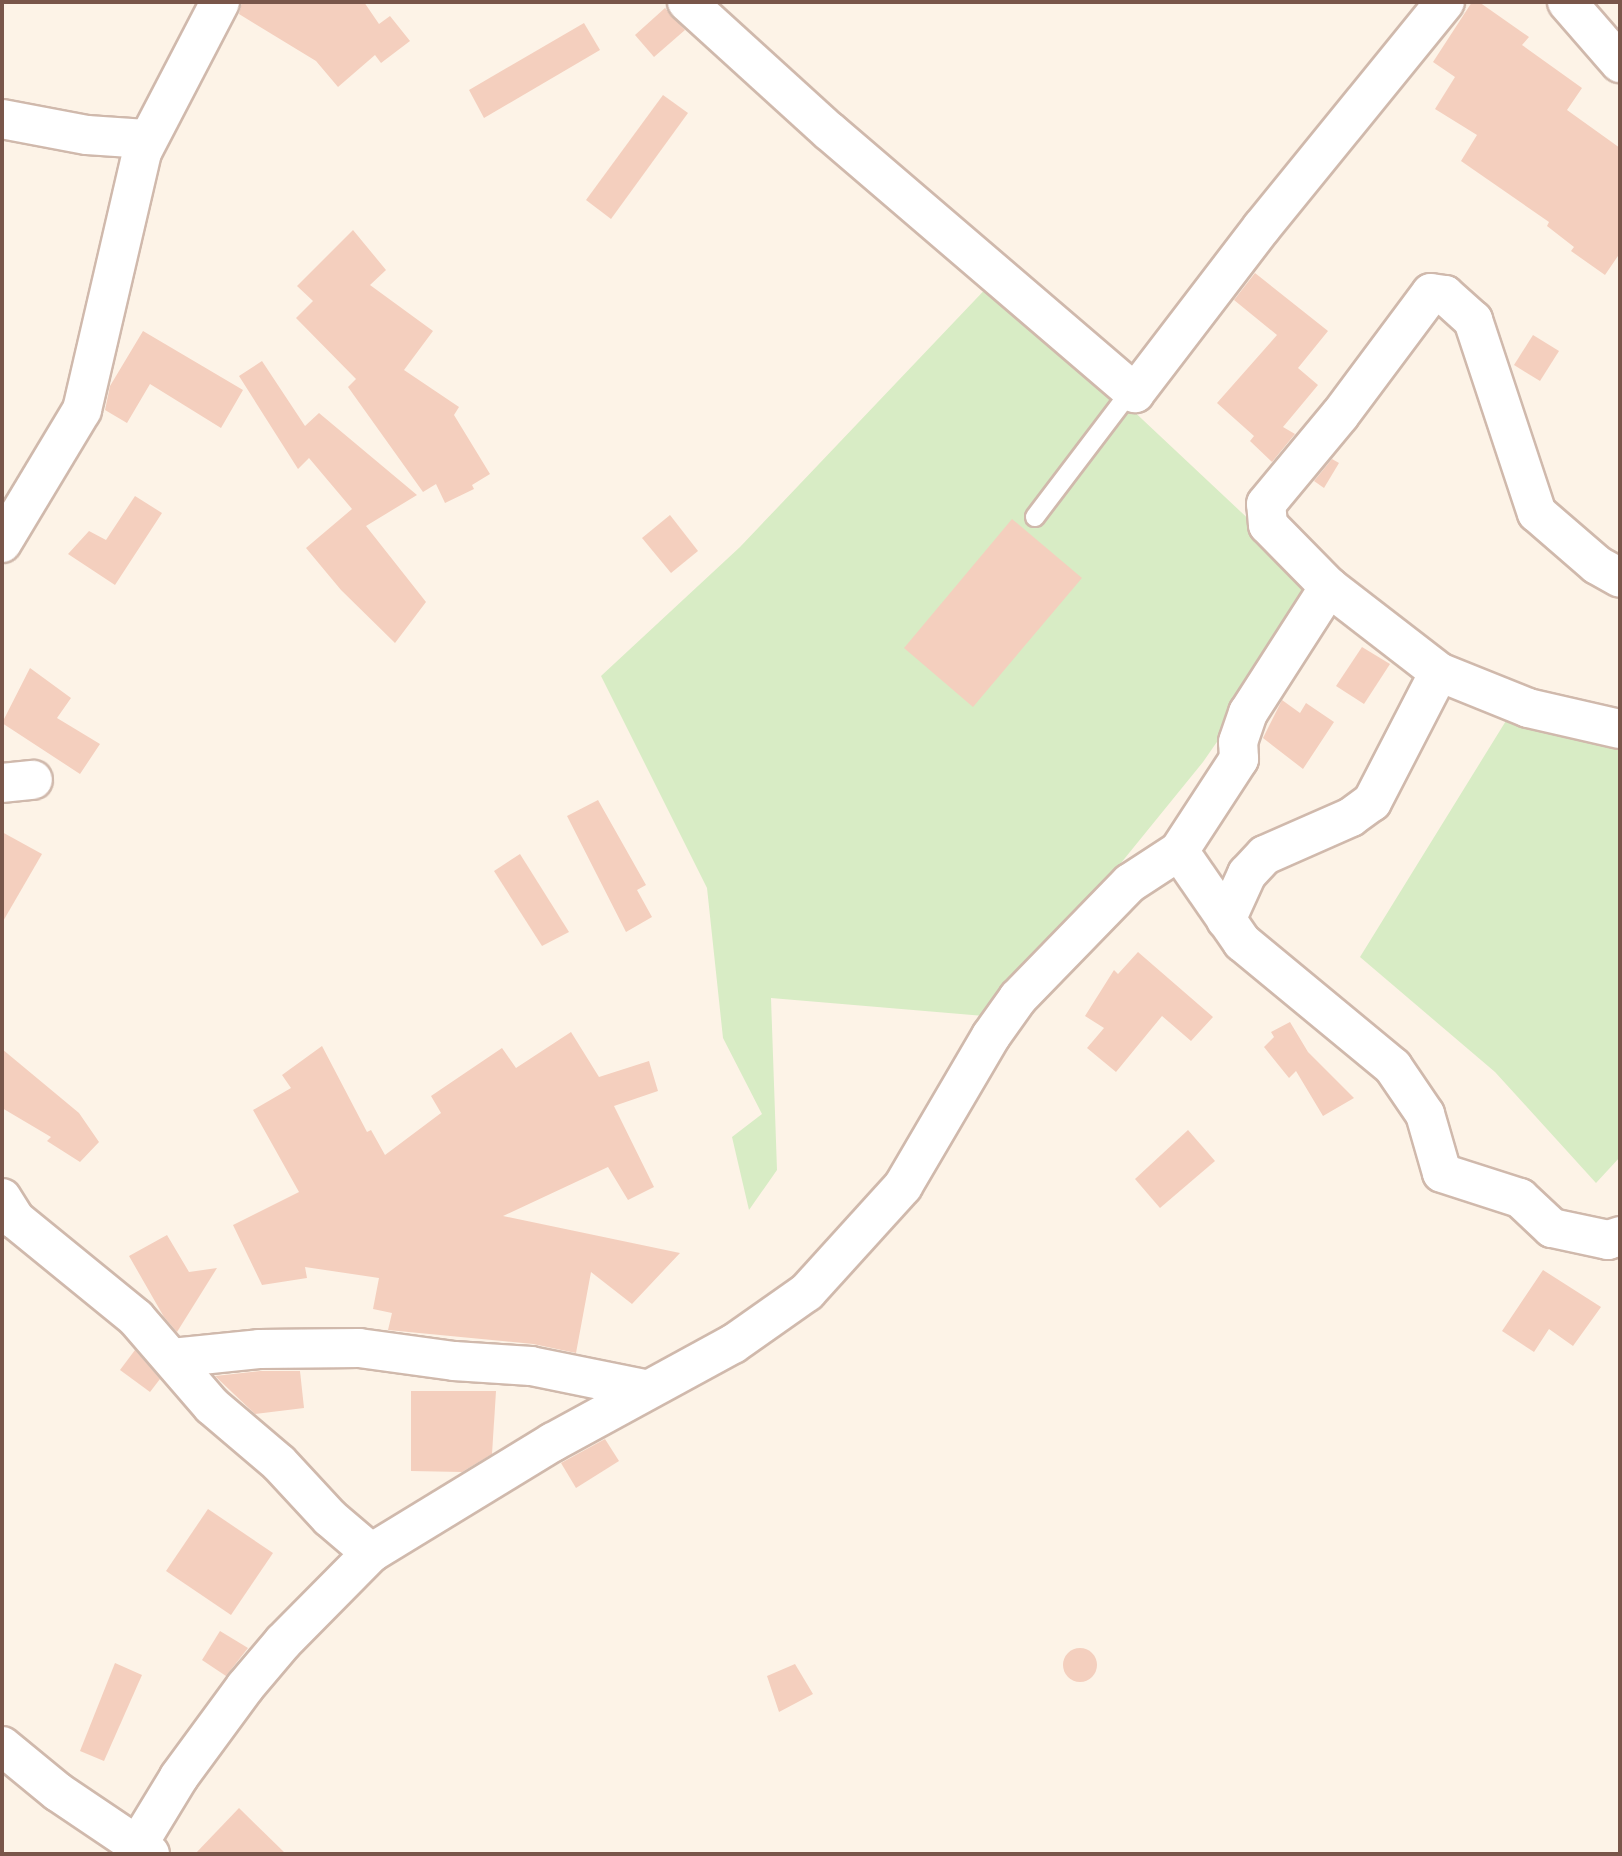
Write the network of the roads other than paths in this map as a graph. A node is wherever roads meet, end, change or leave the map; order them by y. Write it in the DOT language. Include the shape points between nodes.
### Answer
graph roads {
  1 [pos="220,2"];
  2 [pos="687,2"];
  3 [pos="1445,2"];
  4 [pos="1567,2"];
  5 [pos="1620,63"];
  6 [pos="2,119"];
  7 [pos="146,139"];
  8 [pos="1135,393"];
  9 [pos="1035,517"];
  10 [pos="2,543"];
  11 [pos="1620,578"];
  12 [pos="1329,587"];
  13 [pos="1439,672"];
  14 [pos="1620,729"];
  15 [pos="1179,851"];
  16 [pos="1226,920"];
  17 [pos="2,1198"];
  18 [pos="1620,1236"];
  19 [pos="172,1358"];
  20 [pos="644,1389"];
  21 [pos="371,1553"];
  22 [pos="2,1746"];
  23 [pos="144,1850"];
  1 -- 7 [label="street"];
  2 -- 8 [label="street"];
  3 -- 8 [label="street"];
  4 -- 5 [label="street"];
  6 -- 7 [label="street" via="87,135"];
  7 -- 10 [label="street" via="82,410"];
  8 -- 9 [label="lane" via="1123,401"];
  11 -- 12 [label="street" via="1537,513 1473,320 1431,293 1266,504 1268,525"];
  12 -- 13 [label="street"];
  12 -- 15 [label="street" via="1248,713 1238,742 1239,759"];
  13 -- 14 [label="street" via="1528,708"];
  13 -- 16 [label="street" via="1372,802 1351,817 1265,855 1247,874"];
  15 -- 16 [label="street"];
  15 -- 20 [label="street" via="1130,883 1018,998 903,1186 807,1292 733,1344"];
  16 -- 18 [label="street" via="1242,942 1393,1067 1425,1114 1442,1173 1520,1198 1552,1228 1608,1240"];
  17 -- 19 [label="street" via="16,1220 136,1318"];
  19 -- 20 [label="street" via="259,1349 359,1348 531,1366"];
  19 -- 21 [label="street" via="212,1406"];
  20 -- 21 [label="street"];
  21 -- 23 [label="street" via="245,1687 179,1777"];
  22 -- 23 [label="street" via="58,1792"];
}
